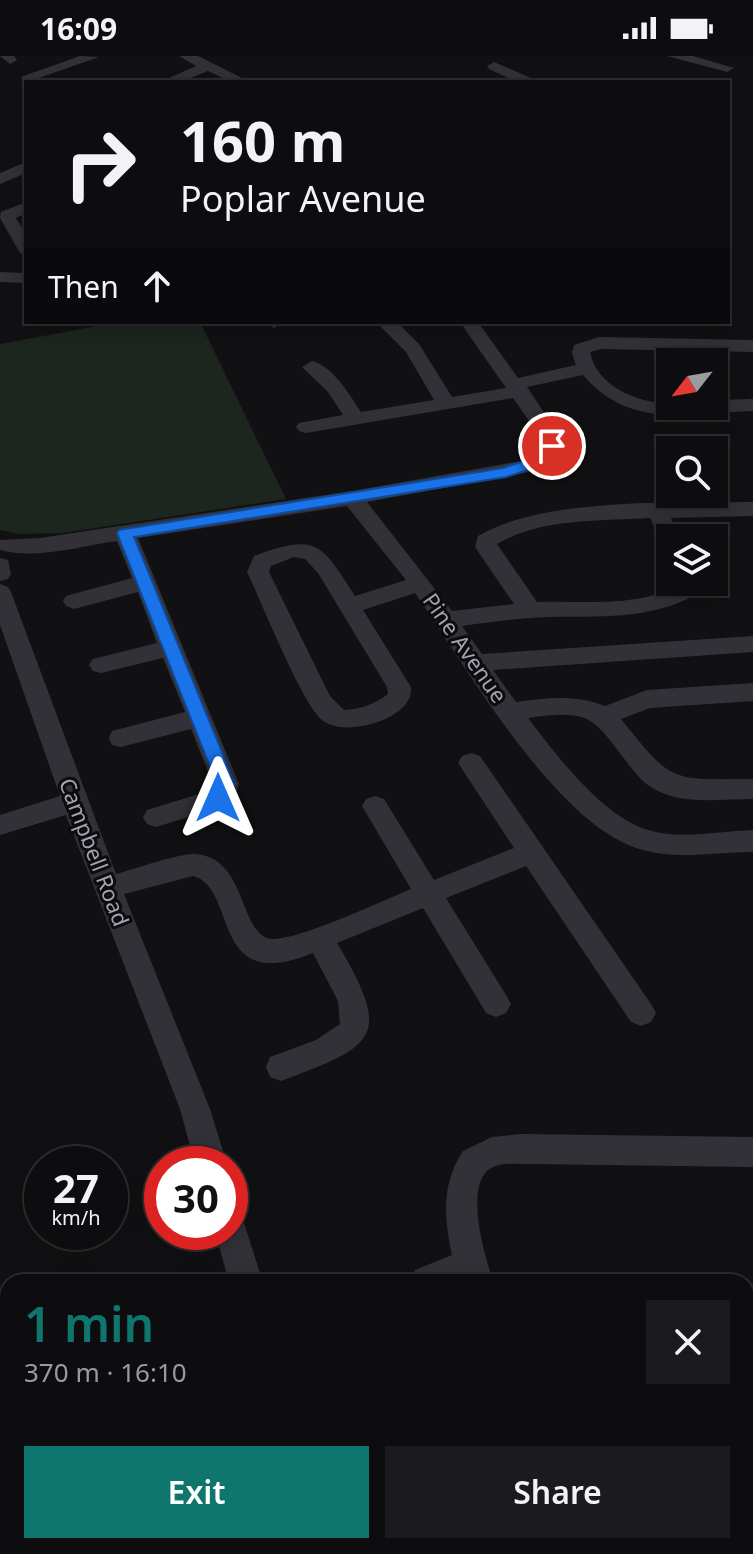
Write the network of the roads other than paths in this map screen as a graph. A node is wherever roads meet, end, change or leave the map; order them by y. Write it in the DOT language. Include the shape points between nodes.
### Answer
graph roads {
  1 [pos="186,56"];
  2 [pos="674,56"];
  3 [pos="740,56"];
  4 [pos="92,57"];
  5 [pos="510,61"];
  6 [pos="208,66"];
  7 [pos="494,66"];
  8 [pos="51,70"];
  9 [pos="475,72"];
  10 [pos="718,75"];
  11 [pos="28,77"];
  12 [pos="73,80"];
  13 [pos="172,80"];
  14 [pos="239,80"];
  15 [pos="524,80"];
  16 [pos="24,168"];
  17 [pos="0,179"];
  18 [pos="24,208"];
  19 [pos="24,246"];
  20 [pos="0,277"];
  21 [pos="24,278"];
  22 [pos="387,324"];
  23 [pos="470,324"];
  24 [pos="753,346"];
  25 [pos="312,367"];
  26 [pos="587,368"];
  27 [pos="517,388"];
  28 [pos="446,404"];
  29 [pos="753,405"];
  30 [pos="728,406"];
  31 [pos="656,407"];
  32 [pos="354,417"];
  33 [pos="306,427"];
  34 [pos="352,498"];
  35 [pos="753,509"];
  36 [pos="658,512"];
  37 [pos="663,524"];
  38 [pos="125,533"];
  39 [pos="3,557"];
  40 [pos="144,583"];
  41 [pos="420,583"];
  42 [pos="0,590"];
  43 [pos="679,596"];
  44 [pos="74,601"];
  45 [pos="350,606"];
  46 [pos="531,610"];
  47 [pos="445,620"];
  48 [pos="753,644"];
  49 [pos="170,648"];
  50 [pos="475,663"];
  51 [pos="101,665"];
  52 [pos="753,692"];
  53 [pos="509,712"];
  54 [pos="605,716"];
  55 [pos="199,718"];
  56 [pos="121,738"];
  57 [pos="471,763"];
  58 [pos="753,789"];
  59 [pos="74,802"];
  60 [pos="375,806"];
  61 [pos="156,817"];
  62 [pos="0,825"];
  63 [pos="753,841"];
  64 [pos="532,852"];
  65 [pos="106,888"];
  66 [pos="427,894"];
  67 [pos="320,938"];
  68 [pos="496,1004"];
  69 [pos="641,1013"];
  70 [pos="281,1067"];
  71 [pos="206,1146"];
  72 [pos="753,1152"];
  73 [pos="237,1250"];
  74 [pos="244,1274"];
  75 [pos="474,1274"];
  1 -- 6 [label="street"];
  2 -- 10 [label="street" via="694,69"];
  3 -- 10 [label="street"];
  4 -- 8 [label="street"];
  5 -- 7 [label="street"];
  6 -- 13 [label="street"];
  6 -- 14 [label="street"];
  7 -- 9 [label="street"];
  7 -- 15 [label="street"];
  8 -- 11 [label="street"];
  8 -- 12 [label="street"];
  16 -- 17 [label="street"];
  18 -- 19 [label="street" via="7,216"];
  20 -- 21 [label="street"];
  22 -- 28 [label="street" via="413,350"];
  23 -- 27 [label="street"];
  24 -- 26 [label="street" via="599,343 581,349"];
  25 -- 32 [label="street" via="335,388"];
  26 -- 27 [label="street"];
  26 -- 31 [label="street" via="613,397 635,407"];
  27 -- 28 [label="street"];
  27 -- 34 [label="street" via="552,446 541,460 506,472"];
  28 -- 32 [label="street"];
  29 -- 30 [label="street"];
  32 -- 33 [label="street"];
  34 -- 38 [label="street"];
  34 -- 41 [label="street, Pine Avenue"];
  35 -- 36 [label="street"];
  36 -- 37 [label="street"];
  36 -- 46 [label="street" via="576,516 492,534 486,541 490,555"];
  38 -- 39 [label="street" via="40,545"];
  38 -- 40 [label="street"];
  40 -- 44 [label="street"];
  40 -- 49 [label="street"];
  41 -- 45 [label="street"];
  41 -- 47 [label="street, Pine Avenue"];
  42 -- 59 [label="street, Campbell Road"];
  43 -- 46 [label="street" via="652,605"];
  45 -- 45 [label="street" via="400,695 384,709 343,719 320,700 258,566 273,555 311,552"];
  46 -- 47 [label="street"];
  47 -- 50 [label="street, Pine Avenue"];
  48 -- 50 [label="street"];
  49 -- 51 [label="street"];
  49 -- 55 [label="street"];
  50 -- 53 [label="street, Pine Avenue"];
  52 -- 54 [label="street" via="640,700"];
  53 -- 54 [label="street" via="583,707"];
  53 -- 63 [label="street, Pine Avenue" via="580,796 617,828 643,840"];
  54 -- 58 [label="street" via="649,772 666,784"];
  55 -- 56 [label="street"];
  55 -- 61 [label="street" via="226,790 218,798"];
  57 -- 64 [label="street"];
  59 -- 62 [label="street"];
  59 -- 65 [label="street, Campbell Road"];
  60 -- 66 [label="street"];
  64 -- 66 [label="street"];
  64 -- 69 [label="street"];
  65 -- 67 [label="street" via="199,865 219,880 255,948 281,952"];
  65 -- 71 [label="street, Campbell Road"];
  66 -- 67 [label="street"];
  66 -- 68 [label="street"];
  67 -- 70 [label="street" via="356,1009 356,1026 337,1044"];
  72 -- 75 [label="street" via="528,1149 483,1156 467,1171 462,1185"];
  73 -- 74 [label="street"];
}
